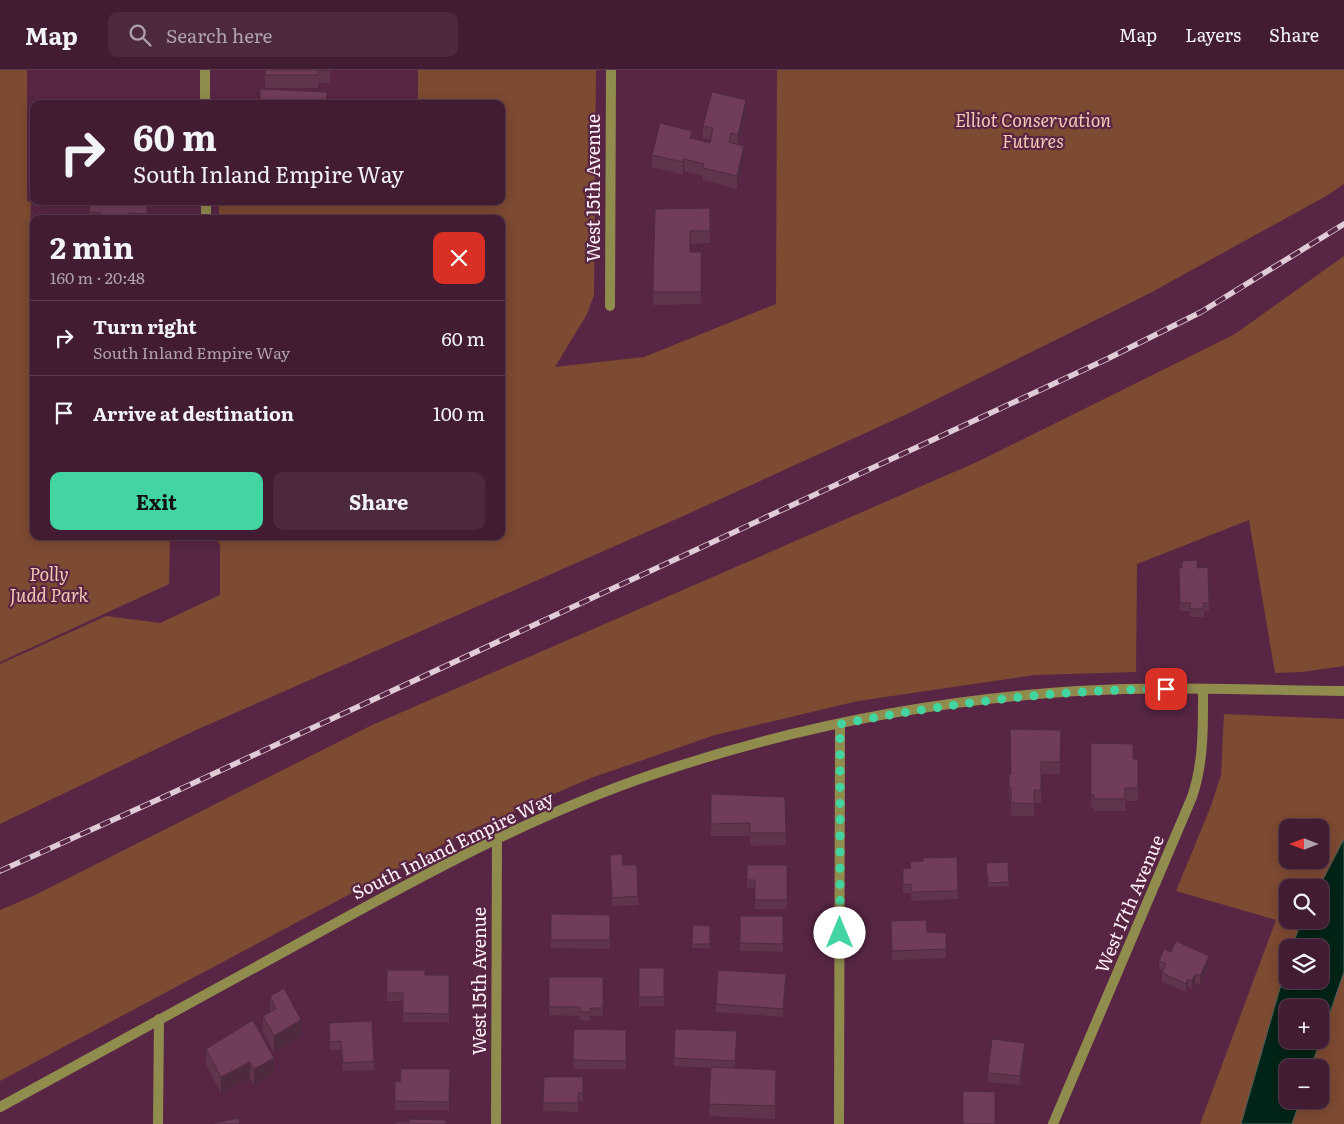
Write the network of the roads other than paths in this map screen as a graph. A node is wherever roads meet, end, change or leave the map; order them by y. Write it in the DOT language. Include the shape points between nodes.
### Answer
graph roads {
  1 [pos="205,70"];
  2 [pos="611,70"];
  3 [pos="205,100"];
  4 [pos="610,306"];
  5 [pos="1203,690"];
  6 [pos="1344,691"];
  7 [pos="840,724"];
  8 [pos="497,838"];
  9 [pos="160,1019"];
  10 [pos="0,1107"];
  11 [pos="158,1124"];
  12 [pos="496,1124"];
  13 [pos="839,1124"];
  14 [pos="1053,1124"];
  1 -- 3 [label="street"];
  2 -- 4 [label="street, West 15th Avenue"];
  5 -- 6 [label="street, South Inland Empire Way"];
  5 -- 7 [label="street, South Inland Empire Way" via="1033,694 944,705"];
  5 -- 14 [label="street, West 17th Avenue" via="1202,752 1197,785"];
  7 -- 8 [label="street, South Inland Empire Way" via="742,747 653,774"];
  7 -- 13 [label="street"];
  8 -- 9 [label="street, South Inland Empire Way"];
  8 -- 12 [label="street, West 15th Avenue"];
  9 -- 10 [label="street, South Inland Empire Way"];
  9 -- 11 [label="street"];
}
